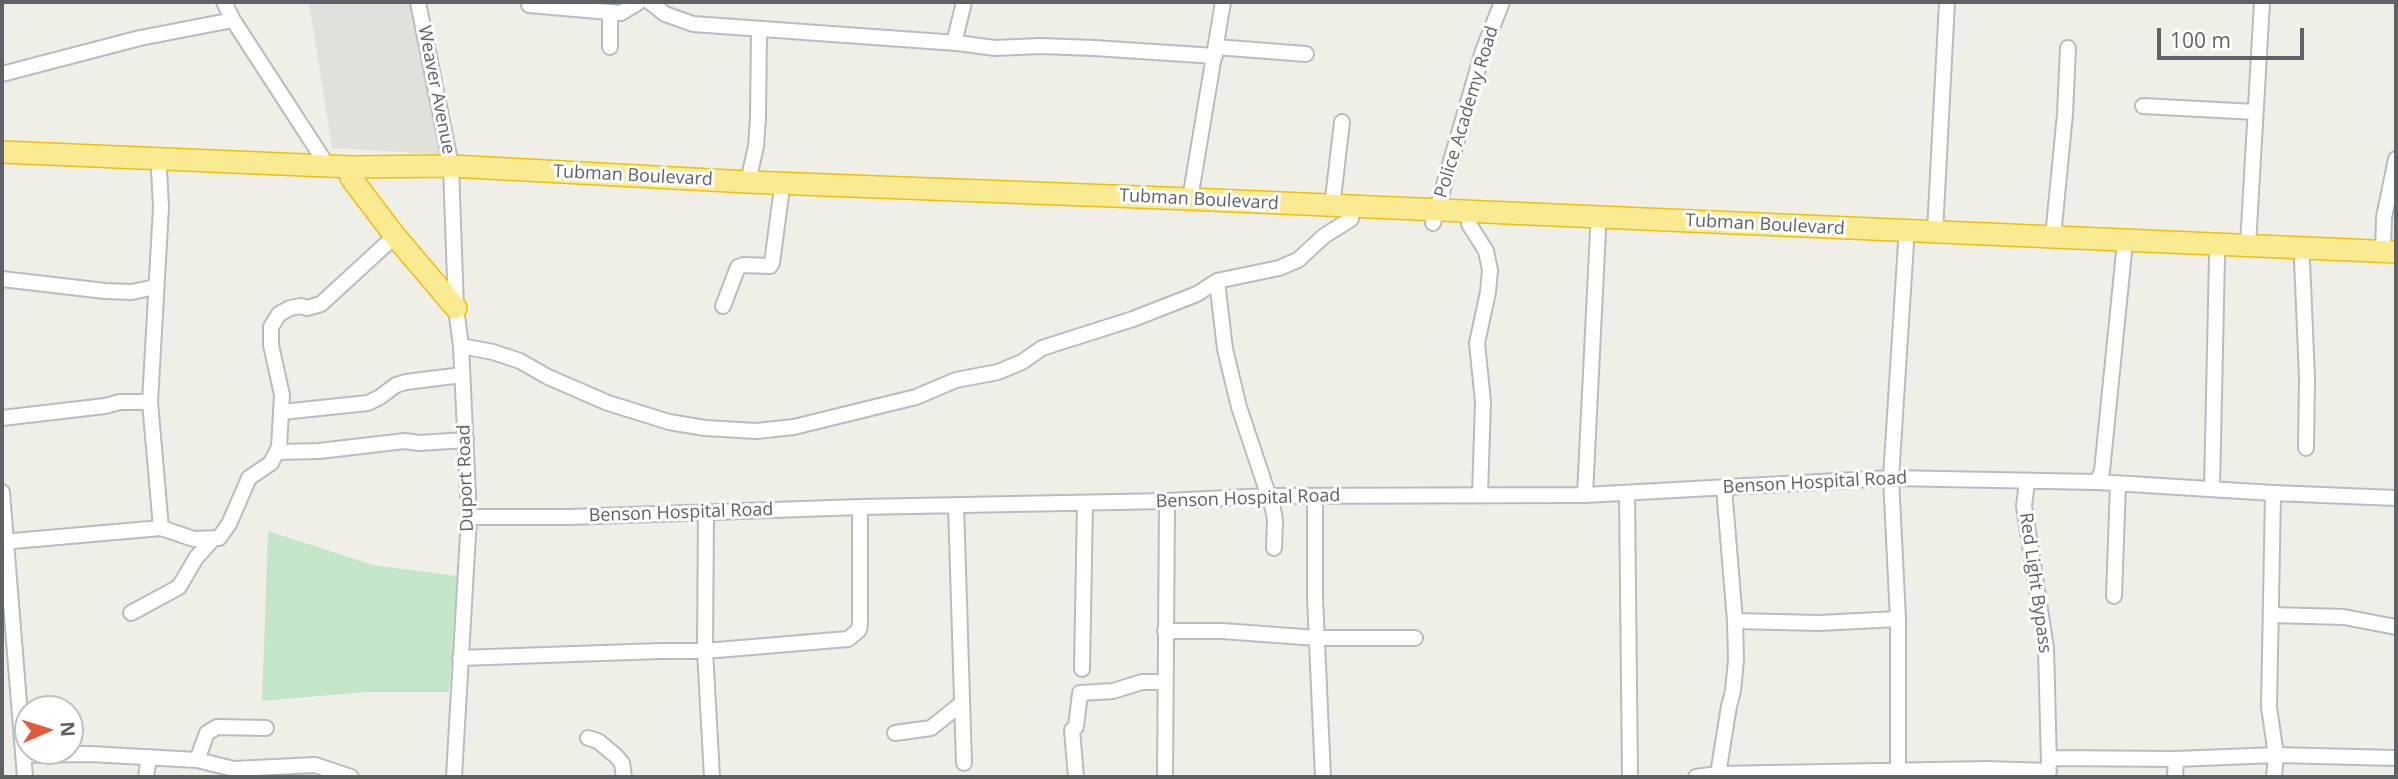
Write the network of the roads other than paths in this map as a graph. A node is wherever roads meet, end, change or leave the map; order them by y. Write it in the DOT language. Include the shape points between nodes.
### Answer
graph roads {
  1 [pos="225,2"];
  2 [pos="418,2"];
  3 [pos="639,2"];
  4 [pos="650,2"];
  5 [pos="964,2"];
  6 [pos="1223,2"];
  7 [pos="1502,2"];
  8 [pos="1947,2"];
  9 [pos="2262,2"];
  10 [pos="555,4"];
  11 [pos="528,5"];
  12 [pos="610,13"];
  13 [pos="233,20"];
  14 [pos="759,30"];
  15 [pos="954,43"];
  16 [pos="610,47"];
  17 [pos="2068,48"];
  18 [pos="1215,52"];
  19 [pos="1306,54"];
  20 [pos="2,74"];
  21 [pos="2143,106"];
  22 [pos="2255,112"];
  23 [pos="1342,122"];
  24 [pos="2,152"];
  25 [pos="2396,159"];
  26 [pos="2,164"];
  27 [pos="327,165"];
  28 [pos="159,169"];
  29 [pos="451,172"];
  30 [pos="351,178"];
  31 [pos="748,182"];
  32 [pos="780,195"];
  33 [pos="1190,199"];
  34 [pos="1332,206"];
  35 [pos="1435,217"];
  36 [pos="1351,219"];
  37 [pos="1469,224"];
  38 [pos="1598,229"];
  39 [pos="1935,232"];
  40 [pos="395,236"];
  41 [pos="2053,237"];
  42 [pos="1906,243"];
  43 [pos="2248,245"];
  44 [pos="2124,252"];
  45 [pos="2217,256"];
  46 [pos="2392,256"];
  47 [pos="2302,260"];
  48 [pos="2,279"];
  49 [pos="1217,281"];
  50 [pos="155,287"];
  51 [pos="723,306"];
  52 [pos="456,308"];
  53 [pos="461,346"];
  54 [pos="462,375"];
  55 [pos="150,402"];
  56 [pos="282,412"];
  57 [pos="2,418"];
  58 [pos="466,440"];
  59 [pos="2306,448"];
  60 [pos="278,452"];
  61 [pos="1891,478"];
  62 [pos="2026,482"];
  63 [pos="2097,482"];
  64 [pos="2118,484"];
  65 [pos="1724,488"];
  66 [pos="2212,489"];
  67 [pos="2,492"];
  68 [pos="1627,493"];
  69 [pos="2273,493"];
  70 [pos="1480,495"];
  71 [pos="1585,495"];
  72 [pos="1268,496"];
  73 [pos="1315,496"];
  74 [pos="2396,498"];
  75 [pos="1167,501"];
  76 [pos="1085,503"];
  77 [pos="956,505"];
  78 [pos="860,507"];
  79 [pos="706,513"];
  80 [pos="469,517"];
  81 [pos="160,528"];
  82 [pos="213,539"];
  83 [pos="4,542"];
  84 [pos="1274,548"];
  85 [pos="2114,596"];
  86 [pos="131,613"];
  87 [pos="2272,615"];
  88 [pos="1898,619"];
  89 [pos="1735,621"];
  90 [pos="2396,627"];
  91 [pos="1165,631"];
  92 [pos="1317,638"];
  93 [pos="1415,638"];
  94 [pos="705,651"];
  95 [pos="460,658"];
  96 [pos="1082,669"];
  97 [pos="1165,682"];
  98 [pos="18,695"];
  99 [pos="962,703"];
  100 [pos="266,728"];
  101 [pos="895,733"];
  102 [pos="588,738"];
  103 [pos="84,754"];
  104 [pos="2276,755"];
  105 [pos="149,757"];
  106 [pos="2396,758"];
  107 [pos="2176,759"];
  108 [pos="197,760"];
  109 [pos="964,763"];
  110 [pos="2049,769"];
  111 [pos="1898,771"];
  112 [pos="1718,774"];
  113 [pos="1873,775"];
  114 [pos="146,777"];
  115 [pos="351,777"];
  116 [pos="454,777"];
  117 [pos="624,777"];
  118 [pos="712,777"];
  119 [pos="1076,777"];
  120 [pos="1165,777"];
  121 [pos="1323,777"];
  122 [pos="1630,777"];
  123 [pos="1696,777"];
  124 [pos="2175,777"];
  125 [pos="2274,777"];
  1 -- 13 [label="street"];
  2 -- 29 [label="street, Weaver Avenue"];
  3 -- 12 [label="street" via="621,13"];
  4 -- 14 [label="street" via="684,22"];
  5 -- 15 [label="street"];
  6 -- 18 [label="street"];
  7 -- 35 [label="street, Police Academy Road" via="1483,51"];
  8 -- 39 [label="street"];
  9 -- 22 [label="street"];
  10 -- 11 [label="street"];
  10 -- 12 [label="street"];
  12 -- 16 [label="street"];
  13 -- 20 [label="street" via="140,38"];
  13 -- 27 [label="street"];
  14 -- 15 [label="street"];
  14 -- 31 [label="street" via="756,146"];
  15 -- 18 [label="street" via="995,48"];
  17 -- 41 [label="street"];
  18 -- 19 [label="street"];
  18 -- 33 [label="street"];
  21 -- 22 [label="street"];
  22 -- 43 [label="street"];
  23 -- 34 [label="street"];
  24 -- 27 [label="highway, Tubman Boulevard"];
  25 -- 46 [label="street" via="2384,217"];
  26 -- 28 [label="highway, Tubman Boulevard"];
  27 -- 29 [label="highway, Tubman Boulevard"];
  28 -- 30 [label="highway, Tubman Boulevard"];
  28 -- 50 [label="street"];
  29 -- 30 [label="highway, Tubman Boulevard"];
  29 -- 31 [label="highway, Tubman Boulevard"];
  29 -- 32 [label="highway, Tubman Boulevard"];
  29 -- 52 [label="street, Duport Road"];
  30 -- 40 [label="highway"];
  31 -- 33 [label="highway, Tubman Boulevard"];
  32 -- 36 [label="highway, Tubman Boulevard"];
  32 -- 51 [label="street" via="770,266 738,267"];
  33 -- 34 [label="highway, Tubman Boulevard"];
  34 -- 35 [label="highway, Tubman Boulevard"];
  35 -- 36 [label="highway, Tubman Boulevard"];
  35 -- 37 [label="highway, Tubman Boulevard"];
  35 -- 39 [label="highway, Tubman Boulevard"];
  36 -- 49 [label="street" via="1298,260"];
  37 -- 38 [label="highway, Tubman Boulevard"];
  37 -- 70 [label="street" via="1486,251 1489,271 1477,343 1483,402"];
  38 -- 42 [label="highway, Tubman Boulevard"];
  38 -- 71 [label="street"];
  39 -- 41 [label="highway, Tubman Boulevard"];
  40 -- 52 [label="highway"];
  40 -- 56 [label="street" via="321,304 279,314 270,335"];
  41 -- 43 [label="highway, Tubman Boulevard"];
  42 -- 44 [label="highway, Tubman Boulevard"];
  42 -- 61 [label="street"];
  43 -- 46 [label="highway, Tubman Boulevard"];
  44 -- 45 [label="highway, Tubman Boulevard"];
  44 -- 63 [label="street" via="2102,471"];
  45 -- 47 [label="highway, Tubman Boulevard"];
  45 -- 66 [label="street"];
  46 -- 47 [label="highway, Tubman Boulevard"];
  47 -- 59 [label="street"];
  48 -- 50 [label="street" via="132,292"];
  49 -- 53 [label="street" via="1197,294 1042,348 998,372 956,380 916,397 856,412 756,432 669,422 608,403 520,361"];
  49 -- 72 [label="street" via="1230,372"];
  50 -- 55 [label="street"];
  52 -- 53 [label="street, Duport Road"];
  53 -- 54 [label="street, Duport Road"];
  54 -- 56 [label="street" via="406,382 368,402"];
  54 -- 58 [label="street, Duport Road"];
  55 -- 57 [label="street"];
  55 -- 81 [label="street"];
  56 -- 60 [label="street"];
  58 -- 60 [label="street"];
  58 -- 80 [label="street, Duport Road"];
  60 -- 82 [label="street" via="271,463 249,478 229,524"];
  61 -- 62 [label="street, Benson Hospital Road"];
  61 -- 65 [label="street, Benson Hospital Road"];
  61 -- 88 [label="street"];
  62 -- 63 [label="street"];
  62 -- 110 [label="street, Red Light Bypass" via="2024,506 2046,648"];
  63 -- 64 [label="street"];
  64 -- 66 [label="street"];
  64 -- 85 [label="street"];
  65 -- 68 [label="street, Benson Hospital Road"];
  65 -- 89 [label="street"];
  66 -- 69 [label="street"];
  67 -- 83 [label="street"];
  68 -- 71 [label="street, Benson Hospital Road"];
  68 -- 122 [label="street"];
  69 -- 74 [label="street"];
  69 -- 87 [label="street"];
  70 -- 71 [label="street, Benson Hospital Road"];
  70 -- 73 [label="street, Benson Hospital Road"];
  72 -- 73 [label="street, Benson Hospital Road"];
  72 -- 75 [label="street, Benson Hospital Road"];
  72 -- 84 [label="street" via="1275,520"];
  73 -- 92 [label="street"];
  75 -- 76 [label="street, Benson Hospital Road"];
  75 -- 91 [label="street"];
  76 -- 77 [label="street, Benson Hospital Road"];
  76 -- 96 [label="street"];
  77 -- 78 [label="street, Benson Hospital Road"];
  77 -- 99 [label="street"];
  78 -- 79 [label="street, Benson Hospital Road"];
  78 -- 94 [label="street" via="860,623 854,635 836,641"];
  79 -- 80 [label="street, Benson Hospital Road"];
  79 -- 94 [label="street"];
  80 -- 95 [label="street, Duport Road"];
  81 -- 82 [label="street" via="194,539"];
  81 -- 83 [label="street"];
  82 -- 86 [label="street" via="179,587"];
  83 -- 98 [label="street"];
  87 -- 90 [label="street" via="2344,617"];
  87 -- 104 [label="street" via="2269,707"];
  88 -- 89 [label="street"];
  88 -- 111 [label="street"];
  89 -- 112 [label="street" via="1733,691"];
  91 -- 92 [label="street"];
  91 -- 97 [label="street"];
  92 -- 93 [label="street"];
  92 -- 121 [label="street"];
  94 -- 95 [label="street"];
  94 -- 118 [label="street"];
  95 -- 116 [label="street, Duport Road"];
  97 -- 119 [label="street" via="1080,693 1072,730"];
  97 -- 120 [label="street"];
  99 -- 101 [label="street" via="931,728"];
  99 -- 109 [label="street"];
  100 -- 108 [label="street" via="217,727 207,733"];
  102 -- 117 [label="street" via="616,756"];
  103 -- 105 [label="street"];
  104 -- 106 [label="street"];
  104 -- 107 [label="street"];
  104 -- 125 [label="street"];
  105 -- 108 [label="street"];
  105 -- 114 [label="street"];
  107 -- 110 [label="street"];
  107 -- 124 [label="street"];
  108 -- 115 [label="street" via="234,769 315,765"];
  110 -- 111 [label="street"];
  111 -- 113 [label="street"];
  112 -- 113 [label="street"];
  112 -- 123 [label="street"];
}
